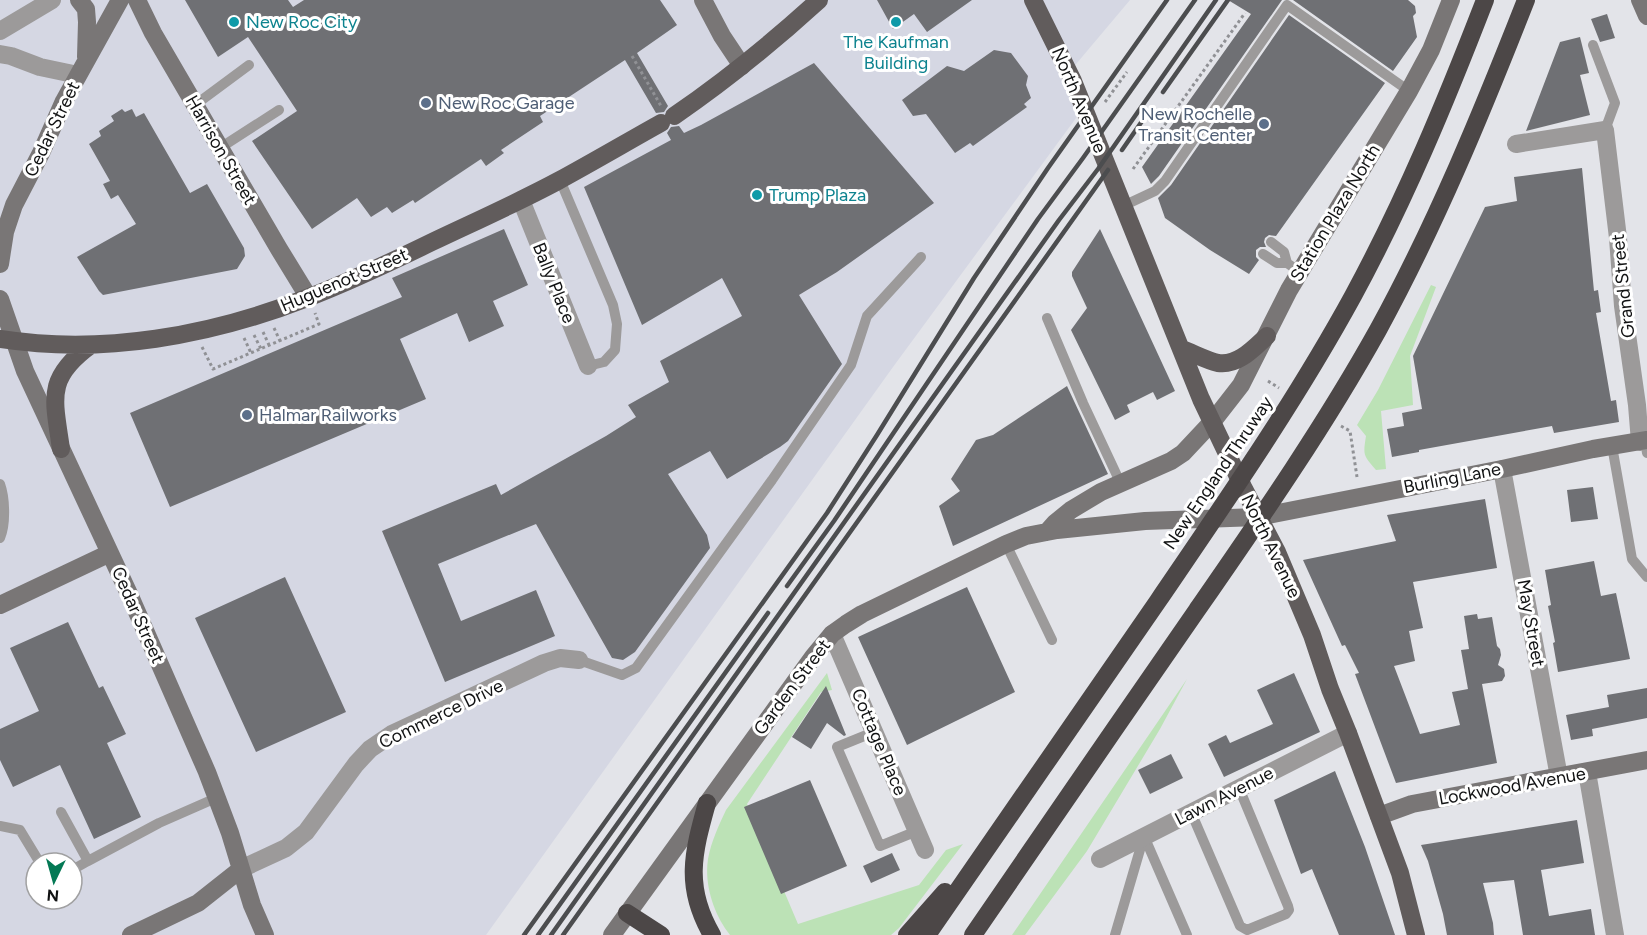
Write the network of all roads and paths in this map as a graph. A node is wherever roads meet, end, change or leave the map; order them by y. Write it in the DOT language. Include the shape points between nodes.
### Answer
graph roads {
  1 [pos="52,0"];
  2 [pos="79,0"];
  3 [pos="120,0"];
  4 [pos="137,0"];
  5 [pos="703,0"];
  6 [pos="819,0"];
  7 [pos="1033,0"];
  8 [pos="1046,0"];
  9 [pos="1451,0"];
  10 [pos="1485,0"];
  11 [pos="1526,0"];
  12 [pos="1640,0"];
  13 [pos="1245,13"];
  14 [pos="1647,16"];
  15 [pos="1047,27"];
  16 [pos="0,31"];
  17 [pos="1593,45"];
  18 [pos="0,54"];
  19 [pos="632,56"];
  20 [pos="249,65"];
  21 [pos="742,66"];
  22 [pos="82,69"];
  23 [pos="1127,72"];
  24 [pos="1409,91"];
  25 [pos="1105,102"];
  26 [pos="195,105"];
  27 [pos="279,110"];
  28 [pos="665,115"];
  29 [pos="1605,130"];
  30 [pos="1516,144"];
  31 [pos="220,148"];
  32 [pos="1133,169"];
  33 [pos="560,180"];
  34 [pos="521,200"];
  35 [pos="1123,206"];
  36 [pos="1271,242"];
  37 [pos="1263,254"];
  38 [pos="921,257"];
  39 [pos="0,264"];
  40 [pos="1293,268"];
  41 [pos="0,299"];
  42 [pos="311,305"];
  43 [pos="1047,318"];
  44 [pos="273,327"];
  45 [pos="262,330"];
  46 [pos="253,333"];
  47 [pos="243,336"];
  48 [pos="1267,336"];
  49 [pos="7,341"];
  50 [pos="280,341"];
  51 [pos="91,345"];
  52 [pos="270,345"];
  53 [pos="202,346"];
  54 [pos="261,349"];
  55 [pos="1182,349"];
  56 [pos="251,353"];
  57 [pos="588,366"];
  58 [pos="1213,421"];
  59 [pos="1350,431"];
  60 [pos="1645,444"];
  61 [pos="1612,446"];
  62 [pos="61,449"];
  63 [pos="1502,469"];
  64 [pos="1357,477"];
  65 [pos="1120,482"];
  66 [pos="0,484"];
  67 [pos="2,496"];
  68 [pos="1258,517"];
  69 [pos="1047,532"];
  70 [pos="0,538"];
  71 [pos="1006,544"];
  72 [pos="110,553"];
  73 [pos="1647,577"];
  74 [pos="0,605"];
  75 [pos="832,634"];
  76 [pos="1052,640"];
  77 [pos="579,660"];
  78 [pos="874,732"];
  79 [pos="1348,733"];
  80 [pos="1647,760"];
  81 [pos="1587,772"];
  82 [pos="1559,777"];
  83 [pos="1239,788"];
  84 [pos="216,798"];
  85 [pos="707,803"];
  86 [pos="61,812"];
  87 [pos="1191,812"];
  88 [pos="1379,816"];
  89 [pos="0,826"];
  90 [pos="917,831"];
  91 [pos="997,835"];
  92 [pos="1144,836"];
  93 [pos="925,850"];
  94 [pos="33,851"];
  95 [pos="1100,859"];
  96 [pos="88,861"];
  97 [pos="84,863"];
  98 [pos="241,869"];
  99 [pos="627,913"];
  100 [pos="131,935"];
  101 [pos="265,935"];
  102 [pos="612,935"];
  103 [pos="661,935"];
  104 [pos="712,935"];
  105 [pos="907,935"];
  106 [pos="927,935"];
  107 [pos="973,935"];
  108 [pos="1115,935"];
  109 [pos="1187,935"];
  110 [pos="1416,935"];
  111 [pos="1615,935"];
  1 -- 16 [label="street"];
  2 -- 22 [label="main road" via="87,15"];
  3 -- 22 [label="main road, Cedar Street"];
  4 -- 26 [label="main road, Harrison Street"];
  5 -- 21 [label="main road"];
  6 -- 21 [label="main road, Huguenot Street"];
  7 -- 15 [label="main road, North Avenue"];
  8 -- 15 [label="main road"];
  9 -- 24 [label="main road, Station Plaza North"];
  10 -- 91 [label="highway, New England Thruway" via="1410,182 1320,353 1227,499"];
  11 -- 107 [label="highway" via="1440,207 1366,350 1244,542"];
  12 -- 14 [label="main road"];
  13 -- 32 [label="path"];
  15 -- 35 [label="main road, North Avenue"];
  17 -- 29 [label="lane" via="1615,103"];
  18 -- 22 [label="street" via="40,67"];
  19 -- 28 [label="path"];
  20 -- 26 [label="lane"];
  21 -- 28 [label="main road, Huguenot Street" via="705,95"];
  22 -- 39 [label="main road, Cedar Street" via="14,205"];
  23 -- 25 [label="path"];
  24 -- 35 [label="lane" via="1287,5 1165,182"];
  24 -- 40 [label="main road, Station Plaza North"];
  26 -- 31 [label="main road, Harrison Street"];
  27 -- 31 [label="lane"];
  28 -- 33 [label="main road, Huguenot Street"];
  29 -- 30 [label="street"];
  29 -- 60 [label="street, Grand Street" via="1623,306"];
  31 -- 42 [label="main road, Harrison Street"];
  33 -- 34 [label="main road, Huguenot Street"];
  33 -- 57 [label="lane" via="613,305 617,324 615,350 604,362"];
  34 -- 42 [label="main road, Huguenot Street"];
  34 -- 57 [label="street, Bally Place"];
  35 -- 55 [label="main road, North Avenue"];
  36 -- 40 [label="lane" via="1284,252"];
  37 -- 40 [label="lane"];
  38 -- 77 [label="lane" via="867,316 851,366 636,668 622,675"];
  40 -- 48 [label="main road, Station Plaza North"];
  41 -- 49 [label="main road, Cedar Street"];
  42 -- 50 [label="path" via="319,324"];
  42 -- 51 [label="main road, Huguenot Street" via="159,339"];
  43 -- 65 [label="lane"];
  44 -- 50 [label="path"];
  45 -- 52 [label="path"];
  46 -- 54 [label="path"];
  47 -- 56 [label="path"];
  48 -- 55 [label="main road" via="1233,362 1219,363"];
  48 -- 58 [label="main road, Station Plaza North" via="1241,385"];
  49 -- 51 [label="main road, Huguenot Street"];
  49 -- 62 [label="main road, Cedar Street"];
  50 -- 52 [label="path"];
  51 -- 62 [label="main road" via="65,368 57,384 55,402"];
  52 -- 54 [label="path"];
  53 -- 56 [label="path" via="213,369"];
  54 -- 56 [label="path"];
  55 -- 58 [label="main road, North Avenue"];
  58 -- 65 [label="main road, Station Plaza North" via="1171,461"];
  58 -- 68 [label="main road, North Avenue"];
  59 -- 64 [label="path"];
  60 -- 61 [label="main road, Burling Lane"];
  61 -- 63 [label="main road, Burling Lane"];
  61 -- 73 [label="lane" via="1632,558"];
  62 -- 72 [label="main road, Cedar Street"];
  63 -- 68 [label="main road, Burling Lane"];
  63 -- 82 [label="street, May Street"];
  65 -- 69 [label="main road, Garden Street" via="1071,510"];
  66 -- 67 [label="lane"];
  67 -- 70 [label="lane"];
  68 -- 69 [label="main road, Garden Street" via="1145,521"];
  68 -- 79 [label="main road, North Avenue" via="1312,635"];
  69 -- 71 [label="main road, Garden Street"];
  71 -- 75 [label="main road, Garden Street" via="862,614"];
  71 -- 76 [label="lane"];
  72 -- 74 [label="main road"];
  72 -- 84 [label="main road, Cedar Street" via="183,714"];
  75 -- 78 [label="street, Cottage Place"];
  75 -- 85 [label="main road, Garden Street"];
  77 -- 98 [label="street, Commerce Drive" via="560,658 544,663 392,734 356,764 306,832 286,848"];
  78 -- 90 [label="street, Cottage Place"];
  78 -- 90 [label="lane" via="837,747 880,846"];
  79 -- 83 [label="street, Lawn Avenue"];
  79 -- 88 [label="main road, North Avenue"];
  80 -- 81 [label="main road, Lockwood Avenue"];
  81 -- 82 [label="main road, Lockwood Avenue"];
  81 -- 111 [label="street"];
  82 -- 88 [label="main road, Lockwood Avenue" via="1412,804"];
  83 -- 87 [label="street, Lawn Avenue"];
  83 -- 87 [label="lane" via="1288,906 1286,914 1247,930 1240,926"];
  84 -- 96 [label="lane"];
  84 -- 98 [label="main road, Cedar Street"];
  85 -- 99 [label="main road, Garden Street"];
  85 -- 104 [label="highway" via="693,873 698,905"];
  86 -- 96 [label="lane"];
  87 -- 92 [label="street, Lawn Avenue"];
  88 -- 110 [label="main road, North Avenue" via="1400,873"];
  89 -- 94 [label="lane" via="20,830"];
  90 -- 93 [label="street, Cottage Place"];
  91 -- 105 [label="highway"];
  91 -- 106 [label="highway, New England Thruway"];
  92 -- 95 [label="street, Lawn Avenue"];
  92 -- 108 [label="lane"];
  92 -- 109 [label="lane"];
  96 -- 97 [label="lane"];
  98 -- 100 [label="main road" via="198,903"];
  98 -- 101 [label="main road, Cedar Street"];
  99 -- 102 [label="main road, Garden Street"];
  99 -- 103 [label="highway"];
}
